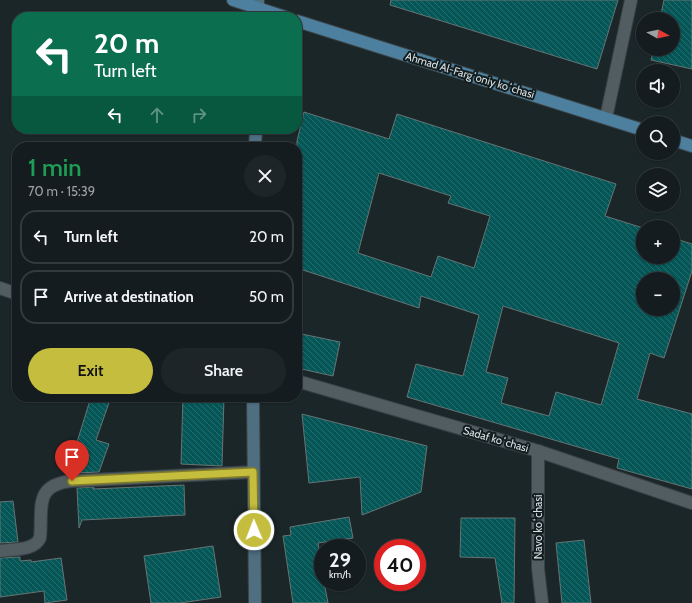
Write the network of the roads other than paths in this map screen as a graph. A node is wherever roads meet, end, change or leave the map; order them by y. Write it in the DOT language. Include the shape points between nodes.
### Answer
graph roads {
  1 [pos="233,0"];
  2 [pos="631,0"];
  3 [pos="258,9"];
  4 [pos="268,12"];
  5 [pos="302,23"];
  6 [pos="606,118"];
  7 [pos="636,128"];
  8 [pos="680,142"];
  9 [pos="692,146"];
  10 [pos="0,288"];
  11 [pos="12,292"];
  12 [pos="302,382"];
  13 [pos="253,402"];
  14 [pos="538,451"];
  15 [pos="253,472"];
  16 [pos="692,503"];
  17 [pos="0,551"];
  18 [pos="255,603"];
  19 [pos="542,603"];
  1 -- 3 [label="main road"];
  2 -- 6 [label="street"];
  3 -- 4 [label="main road"];
  5 -- 6 [label="main road, Ahmad Al-Fargʻoniy koʻchasi"];
  6 -- 7 [label="main road, Ahmad Al-Fargʻoniy koʻchasi"];
  8 -- 9 [label="main road"];
  10 -- 11 [label="street"];
  12 -- 14 [label="street, Sadaf koʻchasi"];
  13 -- 15 [label="street"];
  14 -- 16 [label="street, Sadaf koʻchasi"];
  14 -- 19 [label="street, Navo koʻchasi" via="538,568"];
  15 -- 17 [label="street" via="72,481 57,484 46,491 42,498 38,543 26,548"];
  15 -- 18 [label="street"];
}
